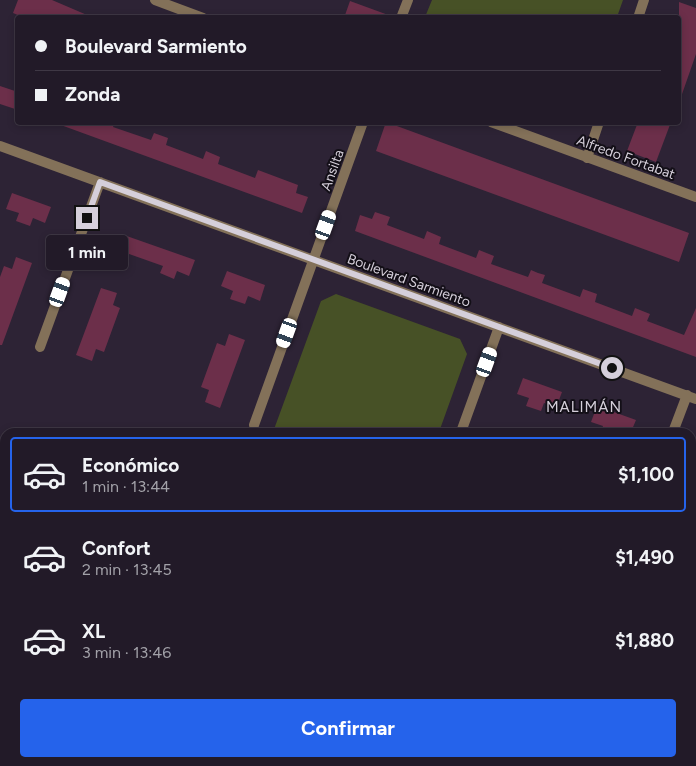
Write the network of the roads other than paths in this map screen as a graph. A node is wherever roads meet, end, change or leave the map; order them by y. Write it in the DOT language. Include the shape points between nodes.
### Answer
graph roads {
  1 [pos="155,0"];
  2 [pos="408,0"];
  3 [pos="644,0"];
  4 [pos="195,15"];
  5 [pos="402,15"];
  6 [pos="639,15"];
  7 [pos="362,125"];
  8 [pos="499,125"];
  9 [pos="599,125"];
  10 [pos="0,146"];
  11 [pos="587,158"];
  12 [pos="100,182"];
  13 [pos="696,198"];
  14 [pos="314,260"];
  15 [pos="499,327"];
  16 [pos="40,347"];
  17 [pos="691,397"];
  18 [pos="254,425"];
  19 [pos="462,428"];
  20 [pos="675,428"];
  1 -- 4 [label="street"];
  2 -- 5 [label="street"];
  3 -- 6 [label="street"];
  7 -- 14 [label="street, Ansilta"];
  8 -- 11 [label="street, Alfredo Fortabat"];
  9 -- 11 [label="street"];
  10 -- 12 [label="street, Boulevard Sarmiento"];
  11 -- 13 [label="street, Alfredo Fortabat"];
  12 -- 14 [label="street, Boulevard Sarmiento"];
  12 -- 16 [label="street"];
  14 -- 15 [label="street, Boulevard Sarmiento"];
  14 -- 18 [label="street, Ansilta"];
  15 -- 17 [label="street, Boulevard Sarmiento"];
  15 -- 19 [label="street"];
  17 -- 20 [label="street"];
}
